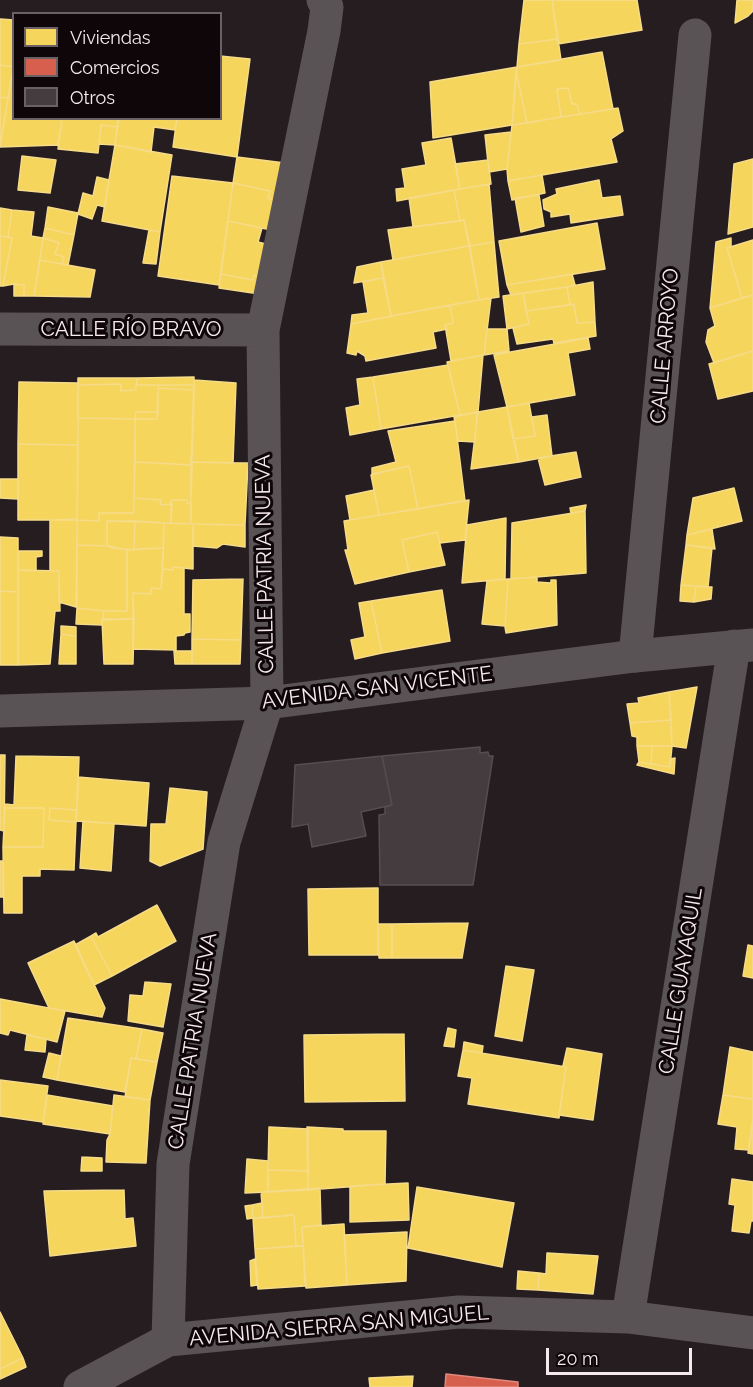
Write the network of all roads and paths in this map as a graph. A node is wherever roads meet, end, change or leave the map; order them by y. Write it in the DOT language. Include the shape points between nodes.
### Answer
graph roads {
  1 [pos="323,0"];
  2 [pos="695,35"];
  3 [pos="0,329"];
  4 [pos="263,330"];
  5 [pos="743,645"];
  6 [pos="635,656"];
  7 [pos="267,703"];
  8 [pos="0,711"];
  9 [pos="628,1317"];
  10 [pos="753,1333"];
  11 [pos="168,1340"];
  12 [pos="80,1387"];
  1 -- 4 [label="street, CALLE PATRIA NUEVA" via="327,6 324,31"];
  2 -- 6 [label="street, CALLE ARROYO"];
  3 -- 4 [label="street, CALLE RÍO BRAVO"];
  4 -- 7 [label="street, CALLE PATRIA NUEVA"];
  5 -- 6 [label="street, AVENIDA SAN VICENTE"];
  5 -- 9 [label="street, CALLE GUAYAQUIL"];
  6 -- 7 [label="street, AVENIDA SAN VICENTE"];
  7 -- 8 [label="street, AVENIDA SAN VICENTE"];
  7 -- 11 [label="street, CALLE PATRIA NUEVA" via="224,842 173,1164"];
  9 -- 10 [label="street, AVENIDA SIERRA SAN MIGUEL"];
  9 -- 11 [label="street, AVENIDA SIERRA SAN MIGUEL" via="459,1312"];
  11 -- 12 [label="street, AVENIDA SIERRA SAN MIGUEL"];
}
